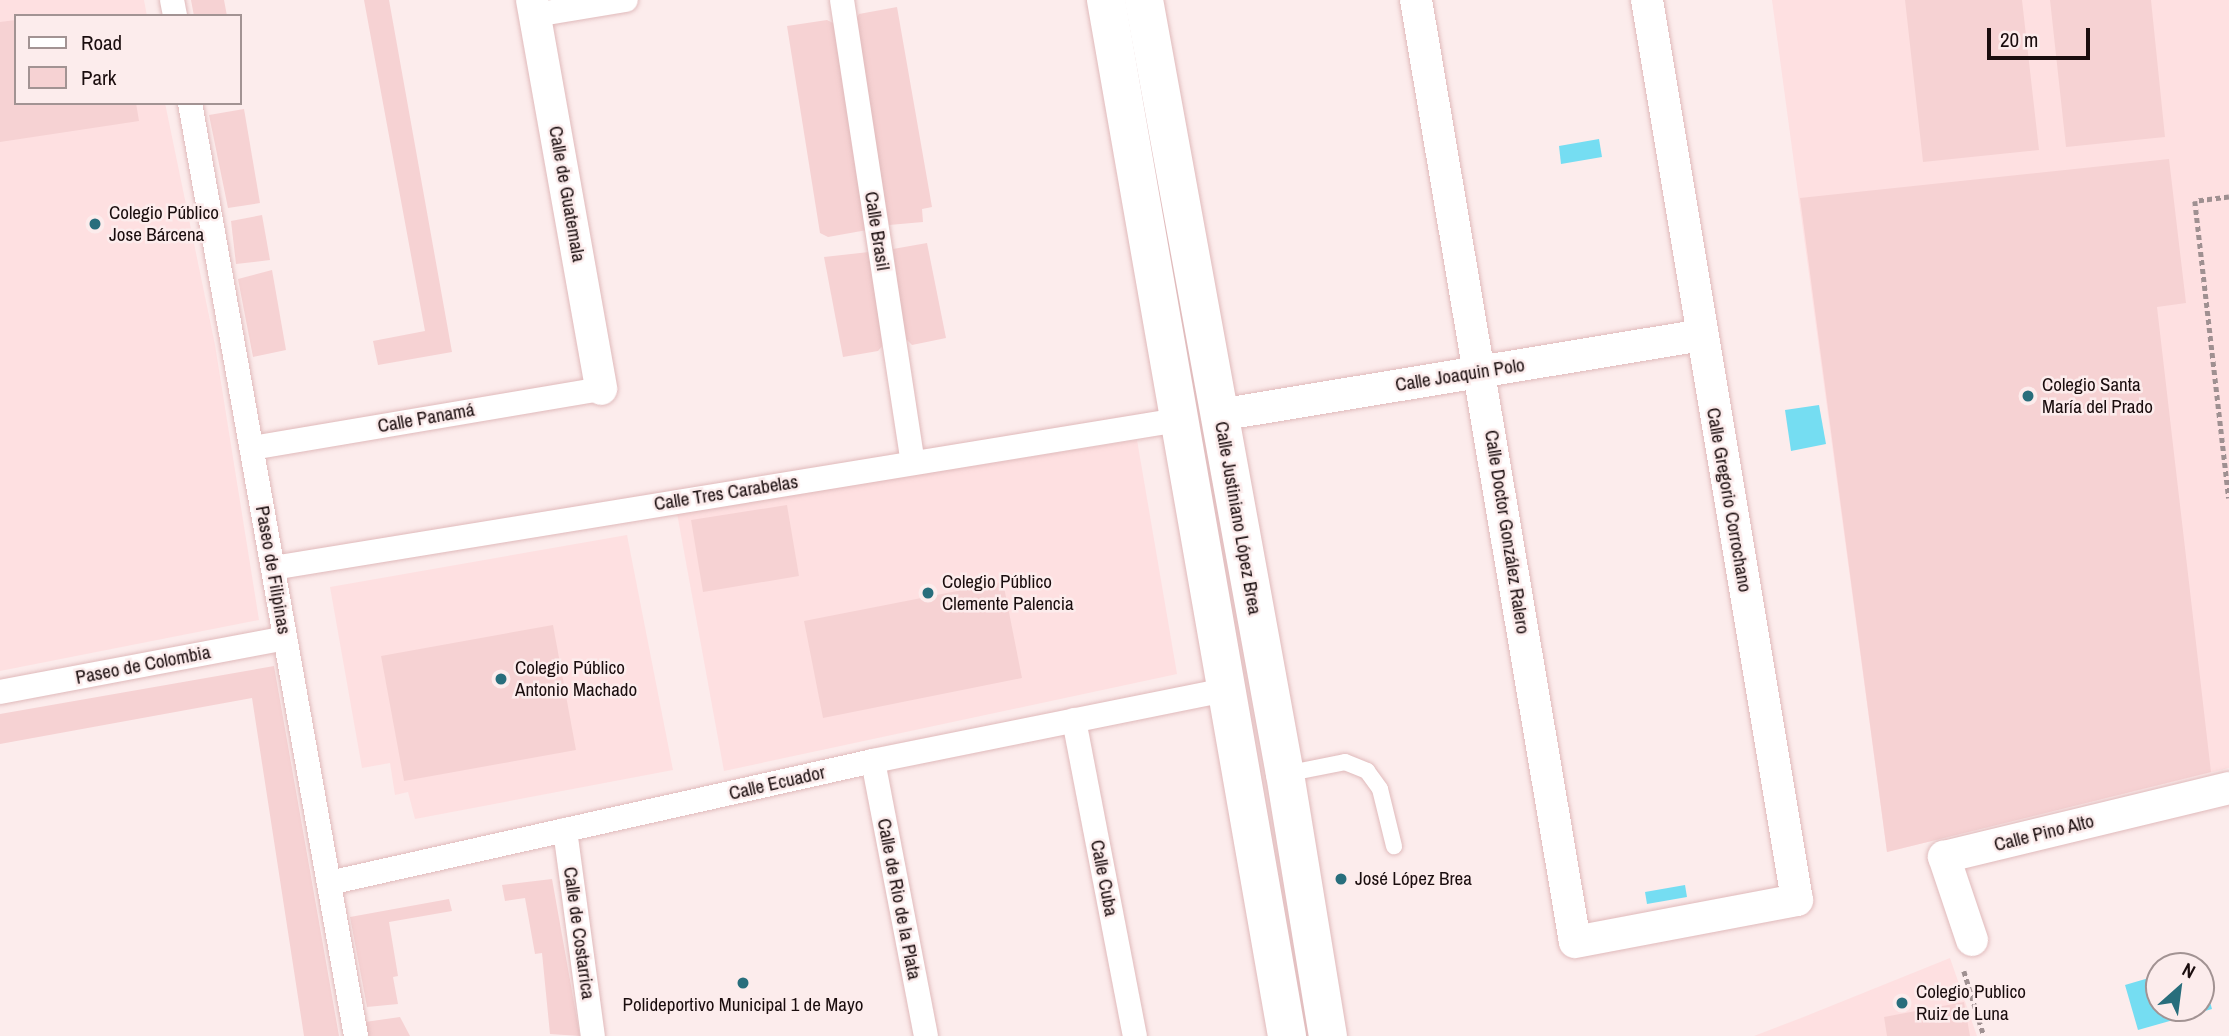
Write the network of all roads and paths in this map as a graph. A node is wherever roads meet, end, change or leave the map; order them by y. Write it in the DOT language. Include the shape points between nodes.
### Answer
graph roads {
  1 [pos="626,0"];
  2 [pos="842,0"];
  3 [pos="1106,0"];
  4 [pos="1144,0"];
  5 [pos="1416,0"];
  6 [pos="1647,0"];
  7 [pos="534,8"];
  8 [pos="190,105"];
  9 [pos="2229,197"];
  10 [pos="1701,335"];
  11 [pos="1481,372"];
  12 [pos="601,389"];
  13 [pos="1219,415"];
  14 [pos="1179,420"];
  15 [pos="252,448"];
  16 [pos="913,462"];
  17 [pos="2229,498"];
  18 [pos="273,568"];
  19 [pos="285,638"];
  20 [pos="1226,691"];
  21 [pos="0,692"];
  22 [pos="1074,720"];
  23 [pos="873,761"];
  24 [pos="1285,774"];
  25 [pos="2229,788"];
  26 [pos="565,830"];
  27 [pos="1394,846"];
  28 [pos="329,883"];
  29 [pos="1698,918"];
  30 [pos="1972,940"];
  31 [pos="356,1036"];
  32 [pos="593,1036"];
  33 [pos="926,1036"];
  34 [pos="1135,1036"];
  35 [pos="1287,1036"];
  36 [pos="1328,1036"];
  1 -- 7 [label="street"];
  2 -- 16 [label="street, Calle Brasil"];
  3 -- 14 [label="street"];
  4 -- 13 [label="street, Calle Justiniano López Brea"];
  5 -- 11 [label="street, Calle Doctor González Ralero"];
  6 -- 10 [label="street, Calle Gregorio Corrochano"];
  7 -- 12 [label="street, Calle de Guatemala"];
  8 -- 15 [label="street, Paseo de Filipinas"];
  9 -- 17 [label="path" via="2195,201"];
  10 -- 11 [label="street, Calle Joaquin Polo"];
  10 -- 29 [label="street, Calle Gregorio Corrochano" via="1797,900"];
  11 -- 13 [label="street, Calle Joaquin Polo"];
  11 -- 29 [label="street, Calle Doctor González Ralero" via="1575,942"];
  12 -- 15 [label="street, Calle Panamá"];
  13 -- 24 [label="street, Calle Justiniano López Brea"];
  14 -- 16 [label="street, Calle Tres Carabelas"];
  14 -- 20 [label="street"];
  15 -- 18 [label="street, Paseo de Filipinas"];
  16 -- 18 [label="street, Calle Tres Carabelas"];
  18 -- 19 [label="street, Paseo de Filipinas"];
  19 -- 21 [label="street, Paseo de Colombia"];
  19 -- 28 [label="street, Paseo de Filipinas"];
  20 -- 22 [label="street, Calle Ecuador"];
  20 -- 35 [label="street"];
  22 -- 23 [label="street, Calle Ecuador"];
  22 -- 34 [label="street, Calle Cuba"];
  23 -- 26 [label="street, Calle Ecuador"];
  23 -- 33 [label="street, Calle de Rio de la Plata"];
  24 -- 27 [label="lane" via="1345,762 1367,771 1380,789"];
  24 -- 36 [label="street, Calle Justiniano López Brea"];
  25 -- 30 [label="street, Calle Pino Alto" via="1944,857"];
  26 -- 28 [label="street, Calle Ecuador"];
  26 -- 32 [label="street, Calle de Costarrica"];
  28 -- 31 [label="street, Paseo de Filipinas"];
}
